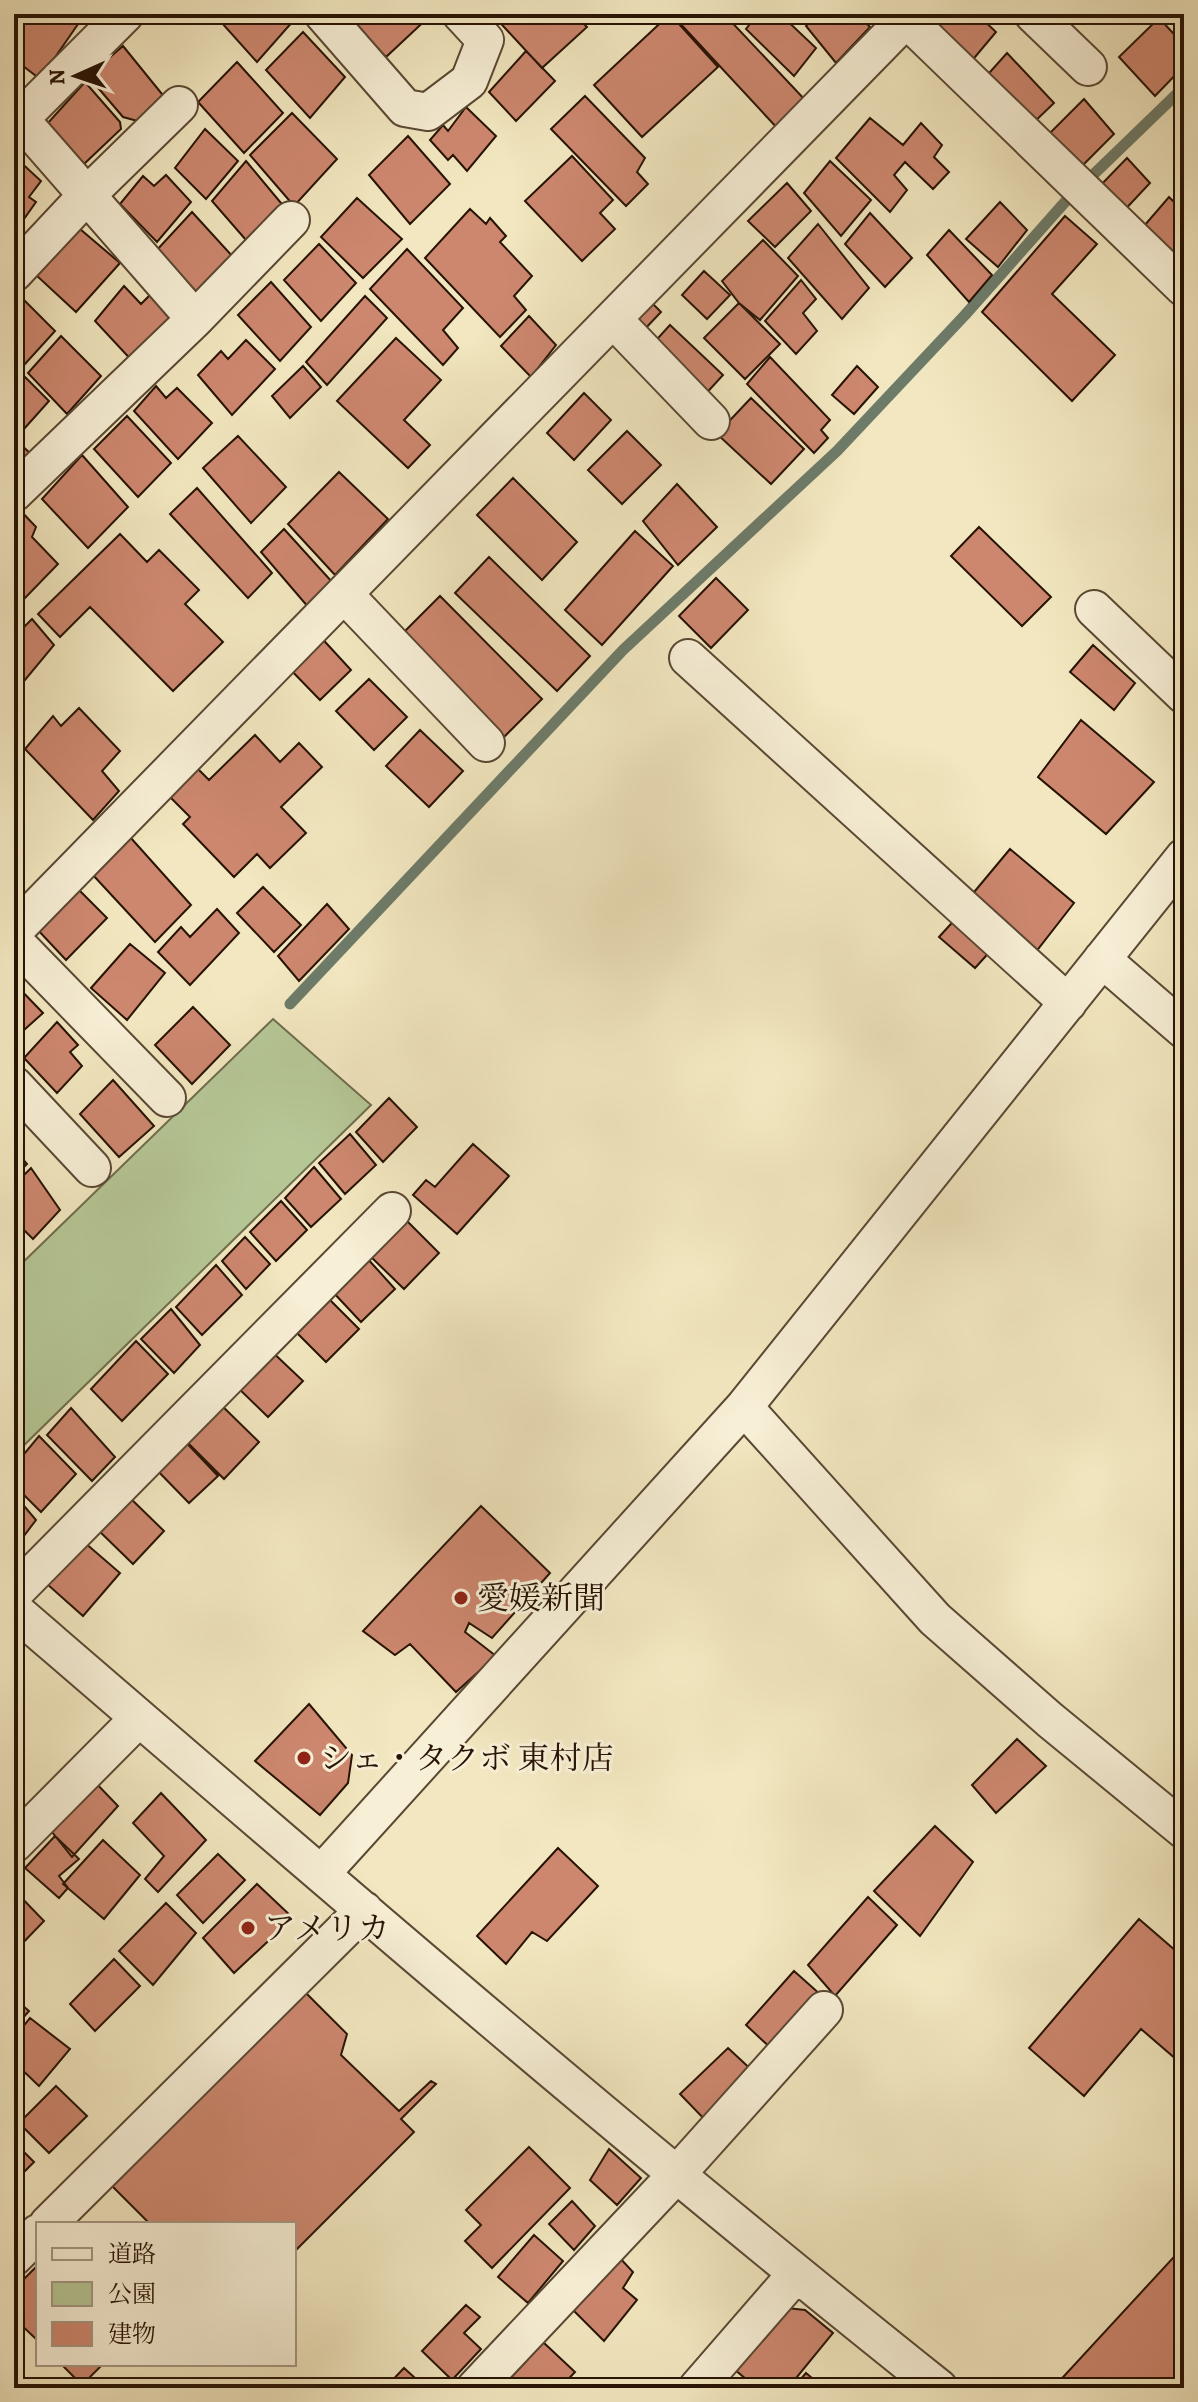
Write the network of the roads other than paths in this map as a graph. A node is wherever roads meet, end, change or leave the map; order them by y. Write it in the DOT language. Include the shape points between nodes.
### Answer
graph roads {
  1 [pos="125,14"];
  2 [pos="323,14"];
  3 [pos="461,14"];
  4 [pos="1033,14"];
  5 [pos="906,16"];
  6 [pos="1088,67"];
  7 [pos="179,105"];
  8 [pos="17,116"];
  9 [pos="87,195"];
  10 [pos="291,220"];
  11 [pos="14,273"];
  12 [pos="1184,288"];
  13 [pos="195,319"];
  14 [pos="613,319"];
  15 [pos="711,421"];
  16 [pos="14,493"];
  17 [pos="344,594"];
  18 [pos="1094,609"];
  19 [pos="688,658"];
  20 [pos="1184,695"];
  21 [pos="486,743"];
  22 [pos="1184,857"];
  23 [pos="18,922"];
  24 [pos="1102,959"];
  25 [pos="1068,1003"];
  26 [pos="1184,1030"];
  27 [pos="14,1085"];
  28 [pos="167,1098"];
  29 [pos="92,1168"];
  30 [pos="392,1211"];
  31 [pos="744,1407"];
  32 [pos="14,1593"];
  33 [pos="14,1610"];
  34 [pos="139,1718"];
  35 [pos="1178,1815"];
  36 [pos="14,1844"];
  37 [pos="321,1874"];
  38 [pos="364,1910"];
  39 [pos="824,2010"];
  40 [pos="677,2174"];
  41 [pos="50,2222"];
  42 [pos="36,2235"];
  43 [pos="14,2257"];
  44 [pos="796,2274"];
  45 [pos="475,2388"];
  46 [pos="697,2388"];
  47 [pos="939,2388"];
  1 -- 8 [label="street"];
  2 -- 3 [label="street" via="405,108 428,112 469,81 485,40"];
  4 -- 6 [label="street"];
  5 -- 12 [label="street"];
  5 -- 14 [label="street"];
  7 -- 9 [label="street"];
  8 -- 9 [label="street"];
  9 -- 11 [label="street"];
  9 -- 13 [label="street"];
  10 -- 13 [label="street"];
  13 -- 16 [label="street"];
  14 -- 15 [label="street"];
  14 -- 17 [label="street"];
  17 -- 21 [label="street"];
  17 -- 23 [label="street"];
  18 -- 20 [label="street"];
  19 -- 25 [label="street"];
  22 -- 24 [label="street"];
  23 -- 28 [label="street"];
  24 -- 25 [label="street"];
  24 -- 26 [label="street"];
  25 -- 31 [label="street"];
  27 -- 29 [label="street"];
  30 -- 32 [label="street"];
  31 -- 35 [label="street" via="935,1619 1050,1720"];
  31 -- 37 [label="street"];
  33 -- 34 [label="street"];
  34 -- 36 [label="street"];
  34 -- 37 [label="street"];
  37 -- 38 [label="street"];
  38 -- 40 [label="street"];
  38 -- 41 [label="street"];
  39 -- 40 [label="street"];
  40 -- 44 [label="street"];
  40 -- 45 [label="street"];
  42 -- 43 [label="street"];
  44 -- 46 [label="street"];
  44 -- 47 [label="street"];
}
